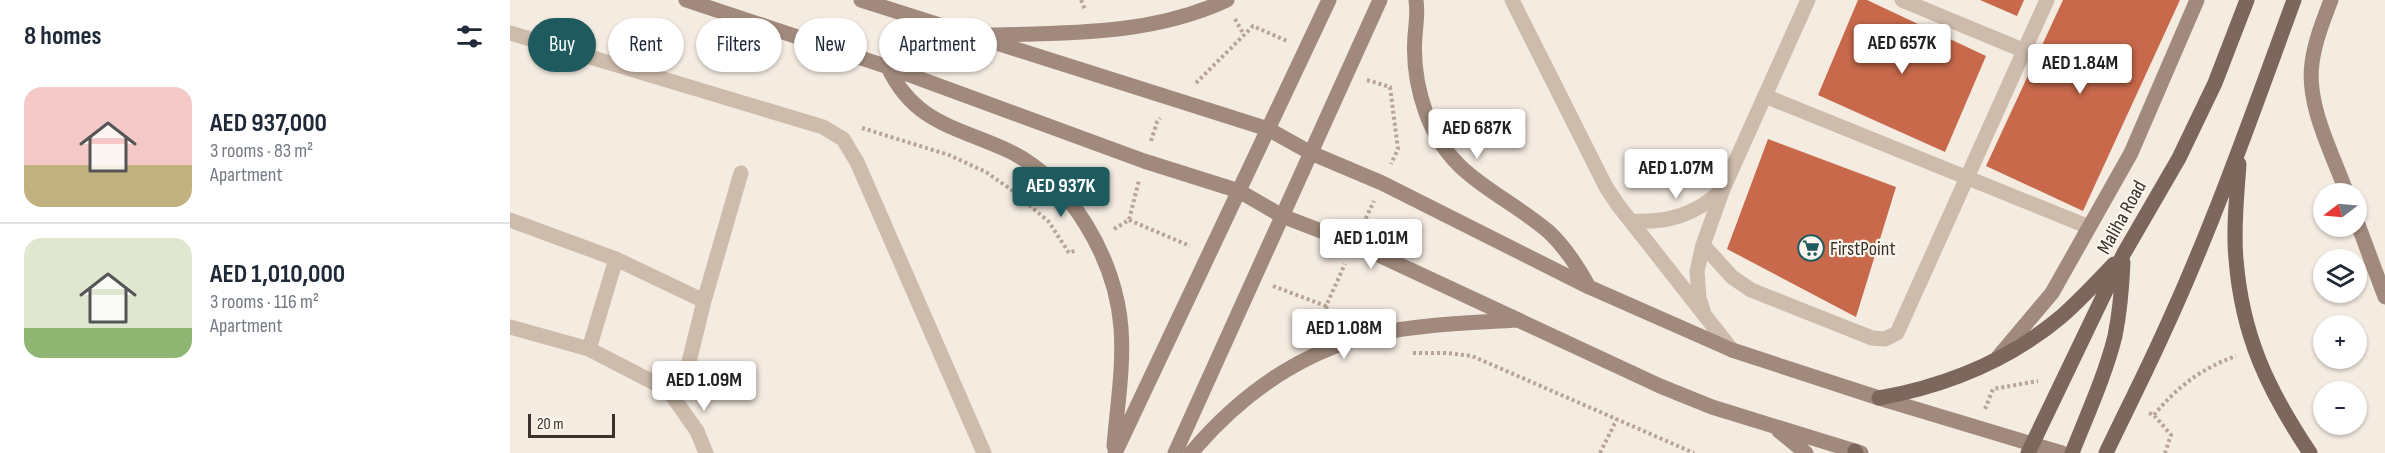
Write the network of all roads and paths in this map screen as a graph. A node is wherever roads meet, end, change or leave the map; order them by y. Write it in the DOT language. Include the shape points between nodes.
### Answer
graph roads {
  1 [pos="686,0"];
  2 [pos="861,0"];
  3 [pos="1227,0"];
  4 [pos="1329,0"];
  5 [pos="1380,0"];
  6 [pos="1416,0"];
  7 [pos="1512,0"];
  8 [pos="1808,0"];
  9 [pos="1902,0"];
  10 [pos="2047,0"];
  11 [pos="2198,0"];
  12 [pos="2247,0"];
  13 [pos="2294,0"];
  14 [pos="2331,0"];
  15 [pos="920,18"];
  16 [pos="510,33"];
  17 [pos="997,34"];
  18 [pos="997,42"];
  19 [pos="2025,51"];
  20 [pos="879,65"];
  21 [pos="890,72"];
  22 [pos="899,72"];
  23 [pos="1765,96"];
  24 [pos="1268,129"];
  25 [pos="2240,148"];
  26 [pos="1311,153"];
  27 [pos="741,173"];
  28 [pos="1969,178"];
  29 [pos="2343,183"];
  30 [pos="1723,189"];
  31 [pos="1239,191"];
  32 [pos="1282,216"];
  33 [pos="510,220"];
  34 [pos="1632,221"];
  35 [pos="2090,227"];
  36 [pos="2363,237"];
  37 [pos="1703,245"];
  38 [pos="2124,253"];
  39 [pos="616,259"];
  40 [pos="1589,288"];
  41 [pos="2385,297"];
  42 [pos="704,301"];
  43 [pos="1518,320"];
  44 [pos="1709,322"];
  45 [pos="510,327"];
  46 [pos="590,349"];
  47 [pos="1732,350"];
  48 [pos="2254,351"];
  49 [pos="1409,353"];
  50 [pos="1998,357"];
  51 [pos="668,390"];
  52 [pos="1879,398"];
  53 [pos="2154,415"];
  54 [pos="1617,419"];
  55 [pos="1769,424"];
  56 [pos="2033,450"];
  57 [pos="1857,452"];
  58 [pos="706,453"];
  59 [pos="984,453"];
  60 [pos="1114,453"];
  61 [pos="1175,453"];
  62 [pos="1191,453"];
  63 [pos="1600,453"];
  64 [pos="1694,453"];
  65 [pos="1806,453"];
  66 [pos="2062,453"];
  67 [pos="2072,453"];
  68 [pos="2106,453"];
  69 [pos="2310,453"];
  1 -- 20 [label="main road"];
  2 -- 15 [label="main road"];
  3 -- 17 [label="main road" via="1155,25"];
  4 -- 24 [label="main road"];
  5 -- 26 [label="main road"];
  6 -- 40 [label="main road" via="1416,76 1427,116 1437,135 1463,170 1539,225 1565,249"];
  7 -- 34 [label="street" via="1596,168"];
  8 -- 23 [label="street"];
  9 -- 19 [label="street"];
  10 -- 19 [label="street"];
  11 -- 35 [label="main road" via="2131,153"];
  12 -- 38 [label="main road, Maliha Road" via="2215,82 2179,158"];
  13 -- 25 [label="main road"];
  14 -- 29 [label="main road" via="2316,41 2312,88"];
  16 -- 59 [label="street" via="823,127 843,139 857,162"];
  18 -- 24 [label="main road"];
  19 -- 28 [label="street"];
  21 -- 60 [label="main road" via="901,91 934,120 1010,152 1036,169 1059,190 1096,241 1117,298 1121,328"];
  22 -- 31 [label="main road" via="1144,161"];
  23 -- 28 [label="street"];
  23 -- 30 [label="street"];
  24 -- 26 [label="main road"];
  24 -- 31 [label="main road"];
  25 -- 48 [label="main road" via="2235,258"];
  25 -- 68 [label="main road" via="2164,333"];
  26 -- 32 [label="main road"];
  26 -- 40 [label="main road" via="1382,183"];
  27 -- 42 [label="street"];
  28 -- 35 [label="street"];
  28 -- 37 [label="street" via="1901,328 1885,339 1872,338 1751,290 1732,277"];
  30 -- 34 [label="street" via="1691,213 1652,222"];
  30 -- 37 [label="street"];
  31 -- 32 [label="main road"];
  31 -- 60 [label="main road"];
  32 -- 43 [label="main road" via="1355,244"];
  32 -- 61 [label="main road"];
  33 -- 39 [label="street"];
  34 -- 44 [label="street"];
  35 -- 50 [label="main road" via="2052,293"];
  36 -- 41 [label="main road"];
  37 -- 44 [label="street" via="1697,271 1699,298"];
  38 -- 50 [label="main road" via="2061,316"];
  38 -- 56 [label="main road, Maliha Road"];
  38 -- 67 [label="main road" via="2115,336"];
  39 -- 42 [label="street"];
  39 -- 46 [label="street"];
  40 -- 47 [label="main road"];
  42 -- 51 [label="street" via="688,366"];
  43 -- 55 [label="main road" via="1660,386"];
  43 -- 62 [label="main road" via="1415,328 1339,345 1269,380 1238,403"];
  44 -- 47 [label="street"];
  45 -- 46 [label="street"];
  46 -- 51 [label="street"];
  47 -- 52 [label="main road"];
  48 -- 53 [label="path" via="2198,374"];
  48 -- 69 [label="main road" via="2281,409"];
  49 -- 54 [label="path" via="1472,356"];
  50 -- 52 [label="main road" via="1952,380"];
  51 -- 58 [label="street" via="697,431"];
  52 -- 56 [label="main road"];
  54 -- 63 [label="path"];
  54 -- 64 [label="path"];
  55 -- 57 [label="main road"];
  55 -- 65 [label="main road"];
  56 -- 66 [label="main road"];
}
